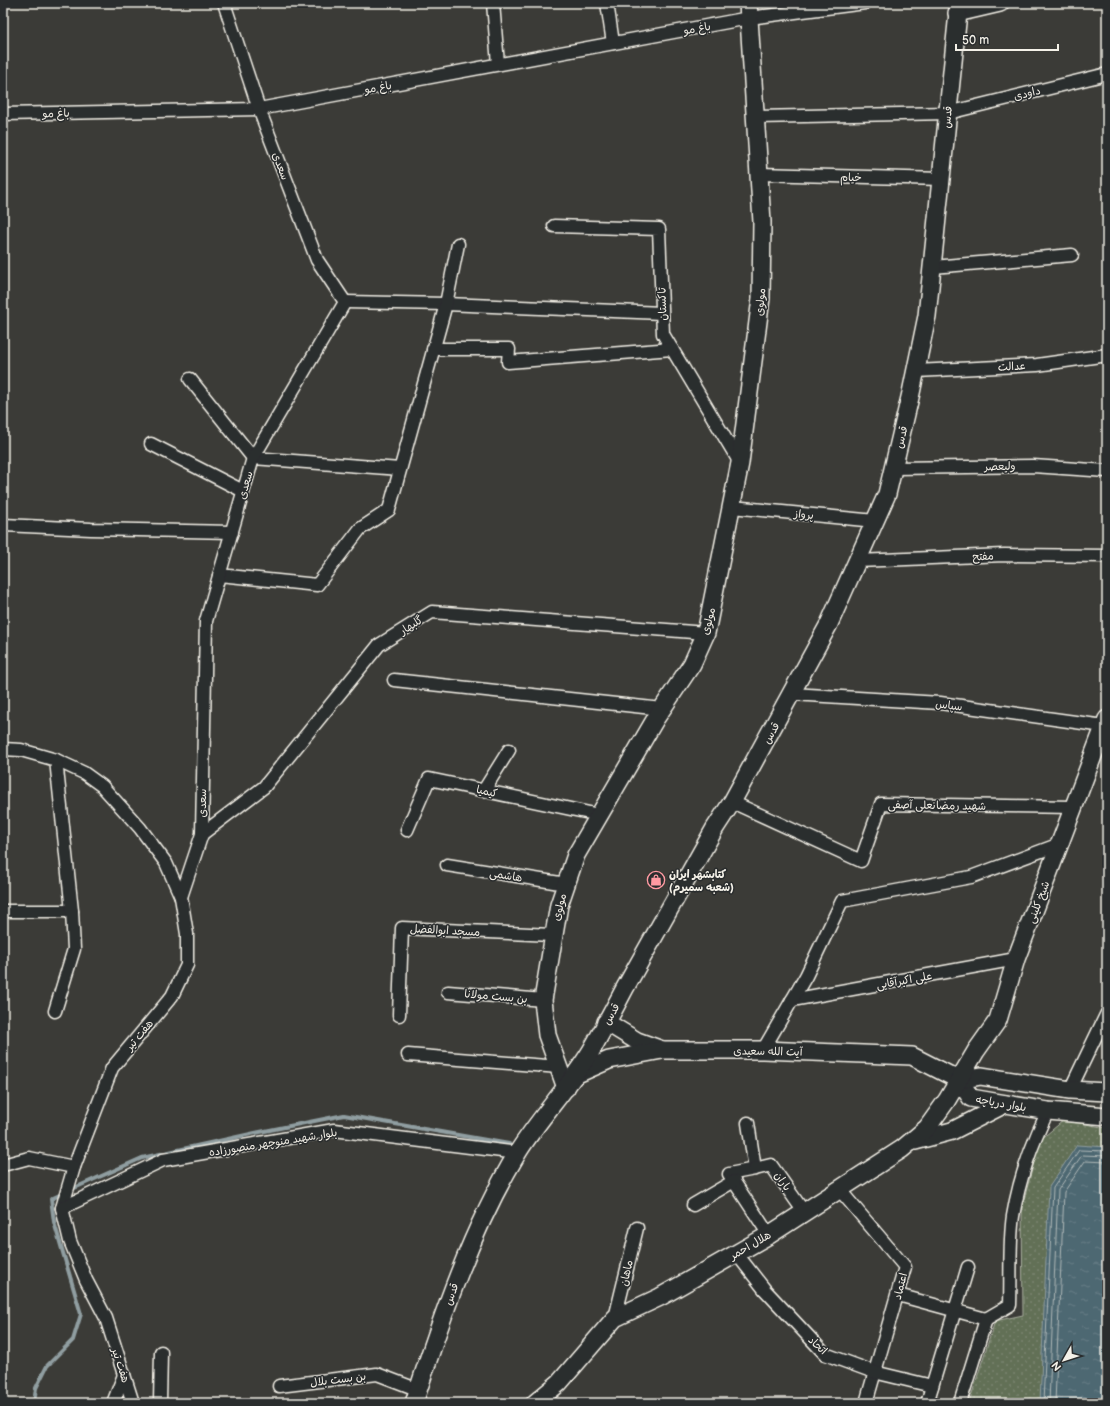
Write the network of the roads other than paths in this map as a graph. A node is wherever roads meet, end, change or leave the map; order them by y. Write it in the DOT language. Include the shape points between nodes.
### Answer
graph roads {
  1 [pos="224,3"];
  2 [pos="493,3"];
  3 [pos="607,3"];
  4 [pos="865,3"];
  5 [pos="1000,3"];
  6 [pos="958,8"];
  7 [pos="748,11"];
  8 [pos="613,43"];
  9 [pos="498,64"];
  10 [pos="1107,74"];
  11 [pos="259,108"];
  12 [pos="948,113"];
  13 [pos="3,114"];
  14 [pos="755,117"];
  15 [pos="759,174"];
  16 [pos="942,179"];
  17 [pos="554,226"];
  18 [pos="458,244"];
  19 [pos="1072,255"];
  20 [pos="933,267"];
  21 [pos="345,302"];
  22 [pos="446,304"];
  23 [pos="662,313"];
  24 [pos="433,349"];
  25 [pos="672,349"];
  26 [pos="1107,355"];
  27 [pos="916,371"];
  28 [pos="190,379"];
  29 [pos="150,444"];
  30 [pos="253,458"];
  31 [pos="740,463"];
  32 [pos="893,468"];
  33 [pos="400,469"];
  34 [pos="1107,471"];
  35 [pos="243,492"];
  36 [pos="732,507"];
  37 [pos="876,521"];
  38 [pos="3,525"];
  39 [pos="232,532"];
  40 [pos="1107,556"];
  41 [pos="858,561"];
  42 [pos="219,575"];
  43 [pos="706,633"];
  44 [pos="394,680"];
  45 [pos="792,694"];
  46 [pos="662,709"];
  47 [pos="1106,723"];
  48 [pos="3,749"];
  49 [pos="508,750"];
  50 [pos="56,760"];
  51 [pos="484,790"];
  52 [pos="732,802"];
  53 [pos="1074,807"];
  54 [pos="599,815"];
  55 [pos="407,830"];
  56 [pos="202,834"];
  57 [pos="1060,844"];
  58 [pos="447,865"];
  59 [pos="566,884"];
  60 [pos="181,897"];
  61 [pos="3,911"];
  62 [pos="72,911"];
  63 [pos="552,935"];
  64 [pos="1016,959"];
  65 [pos="448,992"];
  66 [pos="543,1000"];
  67 [pos="792,1000"];
  68 [pos="56,1011"];
  69 [pos="1107,1013"];
  70 [pos="399,1016"];
  71 [pos="606,1022"];
  72 [pos="662,1050"];
  73 [pos="763,1050"];
  74 [pos="408,1055"];
  75 [pos="559,1067"];
  76 [pos="958,1080"];
  77 [pos="570,1081"];
  78 [pos="1070,1090"];
  79 [pos="1107,1092"];
  80 [pos="1004,1104"];
  81 [pos="1048,1111"];
  82 [pos="1107,1116"];
  83 [pos="748,1123"];
  84 [pos="911,1142"];
  85 [pos="518,1153"];
  86 [pos="3,1165"];
  87 [pos="74,1167"];
  88 [pos="755,1169"];
  89 [pos="734,1181"];
  90 [pos="839,1189"];
  91 [pos="64,1203"];
  92 [pos="693,1205"];
  93 [pos="804,1212"];
  94 [pos="637,1228"];
  95 [pos="768,1235"];
  96 [pos="736,1253"];
  97 [pos="968,1267"];
  98 [pos="898,1295"];
  99 [pos="955,1311"];
  100 [pos="615,1318"];
  101 [pos="986,1319"];
  102 [pos="161,1352"];
  103 [pos="874,1372"];
  104 [pos="124,1375"];
  105 [pos="279,1386"];
  106 [pos="932,1386"];
  107 [pos="417,1396"];
  108 [pos="113,1403"];
  109 [pos="133,1403"];
  110 [pos="160,1403"];
  111 [pos="535,1403"];
  112 [pos="866,1403"];
  113 [pos="927,1403"];
  114 [pos="960,1403"];
  1 -- 11 [label="street, سعدی"];
  2 -- 9 [label="street"];
  3 -- 8 [label="street"];
  4 -- 7 [label="street, باغ مو"];
  5 -- 6 [label="street"];
  6 -- 12 [label="street, قدس"];
  7 -- 8 [label="street, باغ مو"];
  7 -- 14 [label="street, مولوی"];
  8 -- 9 [label="street, باغ مو"];
  9 -- 11 [label="street, باغ مو"];
  10 -- 12 [label="street, داودی"];
  11 -- 13 [label="street, باغ مو"];
  11 -- 21 [label="street, سعدی" via="317,260"];
  12 -- 14 [label="street"];
  12 -- 16 [label="street, قدس"];
  14 -- 15 [label="street, مولوی"];
  15 -- 16 [label="street, خیام"];
  15 -- 31 [label="street, مولوی" via="762,222 761,298"];
  16 -- 20 [label="street, قدس"];
  17 -- 23 [label="street, تاکستان" via="659,229"];
  18 -- 22 [label="street"];
  19 -- 20 [label="street"];
  20 -- 27 [label="street, قدس"];
  21 -- 22 [label="street"];
  21 -- 30 [label="street, سعدی"];
  22 -- 23 [label="street"];
  22 -- 24 [label="street"];
  23 -- 25 [label="street, تاکستان" via="663,334"];
  24 -- 25 [label="street" via="509,349 508,362"];
  24 -- 33 [label="street"];
  25 -- 31 [label="street, تاکستان"];
  26 -- 27 [label="street, عدالت" via="1037,365"];
  27 -- 32 [label="street, قدس"];
  28 -- 30 [label="street"];
  29 -- 35 [label="street"];
  30 -- 33 [label="street"];
  30 -- 35 [label="street, سعدی"];
  31 -- 36 [label="street, مولوی"];
  32 -- 34 [label="street, ولیعصر" via="1033,466"];
  32 -- 37 [label="street, قدس" via="887,494"];
  33 -- 42 [label="street" via="389,510 360,530 317,585"];
  35 -- 39 [label="street, سعدی"];
  36 -- 37 [label="street, پرواز"];
  36 -- 43 [label="street, مولوی"];
  37 -- 41 [label="street, قدس"];
  38 -- 39 [label="street"];
  39 -- 42 [label="street, سعدی"];
  40 -- 41 [label="street, مفتح" via="1004,555"];
  41 -- 45 [label="street, قدس" via="829,624"];
  42 -- 56 [label="street, سعدی" via="206,621"];
  43 -- 46 [label="street, مولوی" via="692,664"];
  43 -- 56 [label="street, گلبهار" via="432,612 379,645 264,787"];
  44 -- 46 [label="street"];
  45 -- 47 [label="street, سپاس" via="940,703"];
  45 -- 52 [label="street, قدس"];
  46 -- 54 [label="street, مولوی"];
  47 -- 53 [label="street, شیخ کلینی"];
  48 -- 50 [label="street, هفت تیر" via="21,750"];
  49 -- 51 [label="street"];
  50 -- 60 [label="street, هفت تیر" via="84,773 102,786 140,828 166,863"];
  50 -- 62 [label="street"];
  51 -- 54 [label="street, کیمیا"];
  51 -- 55 [label="street, کیمیا" via="429,779"];
  52 -- 53 [label="street, شهید رمضانعلی آصفی" via="861,861 881,804"];
  52 -- 71 [label="street, قدس"];
  53 -- 57 [label="street, شیخ کلینی"];
  54 -- 59 [label="street, مولوی" via="576,855"];
  56 -- 60 [label="street, سعدی"];
  57 -- 64 [label="street, شیخ کلینی"];
  57 -- 67 [label="street" via="971,877 842,901"];
  58 -- 59 [label="street, هاشمی"];
  59 -- 63 [label="street, مولوی"];
  60 -- 87 [label="street, هفت تیر" via="187,934 187,965 172,996 112,1068"];
  61 -- 62 [label="street"];
  62 -- 68 [label="street" via="74,949"];
  63 -- 66 [label="street, مولوی"];
  63 -- 70 [label="street, مسجد ابوالفضل" via="402,928"];
  64 -- 67 [label="street, علی اکبرآقایی"];
  64 -- 76 [label="street, شیخ کلینی" via="998,1020"];
  65 -- 66 [label="street, بن بست مولانا"];
  66 -- 75 [label="street, مولوی" via="547,1035"];
  67 -- 73 [label="street"];
  69 -- 78 [label="street"];
  71 -- 72 [label="street" via="636,1041"];
  71 -- 77 [label="street, قدس" via="591,1051"];
  72 -- 73 [label="street, آیت الله سعیدی"];
  72 -- 77 [label="street, آیت الله سعیدی" via="609,1060"];
  73 -- 76 [label="street, آیت الله سعیدی" via="912,1056"];
  74 -- 75 [label="street"];
  75 -- 77 [label="street, مولوی"];
  76 -- 78 [label="street, بلوار دریاچه" via="981,1076"];
  76 -- 80 [label="street, بلوار دریاچه" via="971,1098"];
  76 -- 84 [label="street, هلال احمر" via="927,1128"];
  77 -- 85 [label="street, قدس"];
  78 -- 79 [label="street, بلوار دریاچه"];
  80 -- 81 [label="street, بلوار دریاچه"];
  80 -- 84 [label="street" via="952,1131"];
  81 -- 82 [label="street, بلوار دریاچه"];
  81 -- 101 [label="street" via="1037,1135 1013,1216 1010,1305"];
  83 -- 88 [label="street"];
  84 -- 90 [label="street, هلال احمر"];
  85 -- 91 [label="street, بلوار شهید منوچهر منصورزاده" via="334,1130 163,1160"];
  85 -- 107 [label="street, قدس" via="470,1243"];
  86 -- 87 [label="street" via="29,1158"];
  87 -- 91 [label="street, هفت تیر"];
  88 -- 89 [label="street" via="729,1174"];
  88 -- 93 [label="street, باران" via="771,1165"];
  89 -- 92 [label="street"];
  89 -- 95 [label="street"];
  90 -- 93 [label="street, هلال احمر"];
  90 -- 98 [label="street, اعتماد" via="905,1267"];
  91 -- 104 [label="street, هفت تیر" via="70,1241 86,1280 106,1318"];
  93 -- 95 [label="street, هلال احمر"];
  94 -- 100 [label="street, ماهان"];
  95 -- 96 [label="street, هلال احمر"];
  96 -- 100 [label="street, هلال احمر" via="660,1297"];
  96 -- 103 [label="street, اتحاد" via="765,1290 825,1354"];
  97 -- 99 [label="street"];
  98 -- 99 [label="street"];
  98 -- 103 [label="street, اعتماد"];
  99 -- 101 [label="street"];
  99 -- 106 [label="street"];
  100 -- 111 [label="street, هلال احمر" via="559,1383"];
  101 -- 114 [label="street"];
  102 -- 110 [label="street"];
  103 -- 106 [label="street, اتحاد"];
  103 -- 112 [label="street, اعتماد"];
  104 -- 108 [label="street"];
  104 -- 109 [label="street, هفت تیر"];
  105 -- 107 [label="street, بن بست بلال" via="377,1374"];
  106 -- 113 [label="street"];
}
